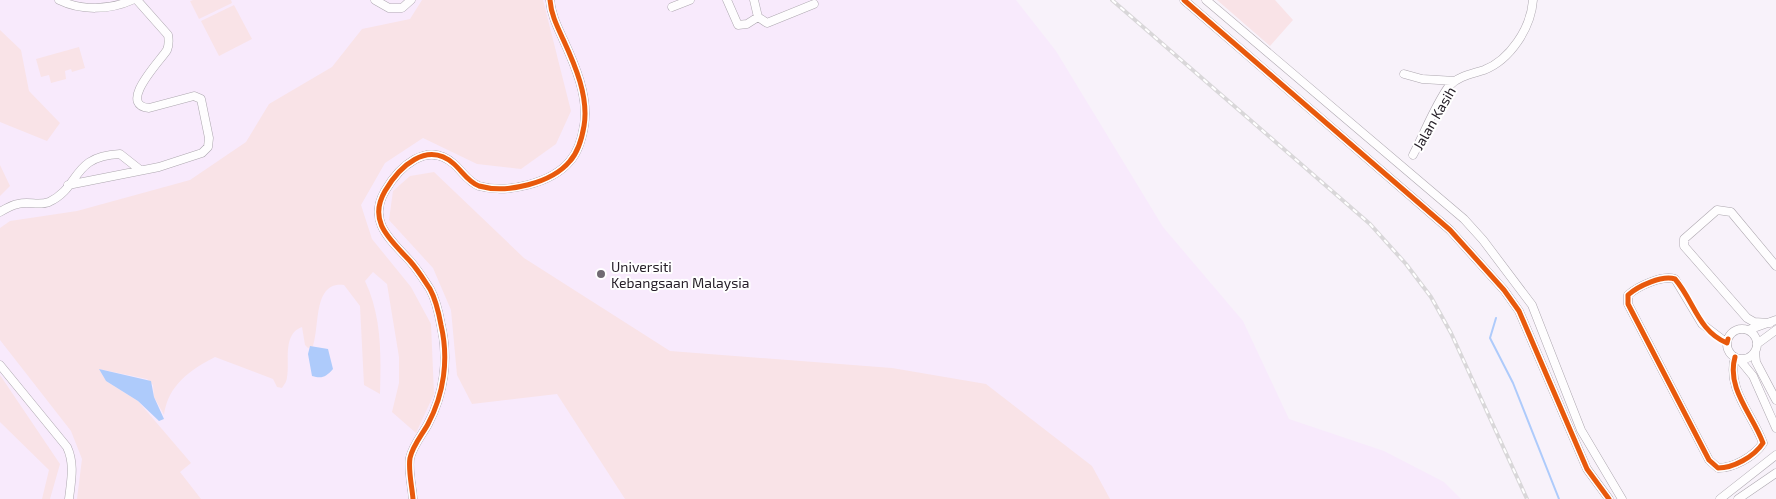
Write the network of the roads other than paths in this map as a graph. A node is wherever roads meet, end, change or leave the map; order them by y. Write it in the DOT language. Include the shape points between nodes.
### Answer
graph roads {
  1 [pos="59,0"];
  2 [pos="132,0"];
  3 [pos="137,0"];
  4 [pos="375,0"];
  5 [pos="411,0"];
  6 [pos="550,0"];
  7 [pos="690,0"];
  8 [pos="727,0"];
  9 [pos="754,0"];
  10 [pos="1184,0"];
  11 [pos="1206,0"];
  12 [pos="1533,0"];
  13 [pos="814,4"];
  14 [pos="672,7"];
  15 [pos="758,17"];
  16 [pos="1404,74"];
  17 [pos="1455,81"];
  18 [pos="1413,155"];
  19 [pos="139,169"];
  20 [pos="68,185"];
  21 [pos="0,212"];
  22 [pos="1776,266"];
  23 [pos="1773,321"];
  24 [pos="1748,330"];
  25 [pos="1776,330"];
  26 [pos="1727,343"];
  27 [pos="1757,344"];
  28 [pos="1755,352"];
  29 [pos="1737,358"];
  30 [pos="0,365"];
  31 [pos="1776,400"];
  32 [pos="1776,428"];
  33 [pos="1776,455"];
  34 [pos="1776,473"];
  35 [pos="69,499"];
  36 [pos="413,499"];
  37 [pos="1609,499"];
  38 [pos="1622,499"];
  39 [pos="1720,499"];
  40 [pos="1738,499"];
  1 -- 2 [label="street" via="101,9 117,7"];
  3 -- 19 [label="street" via="168,35 169,41 160,61 150,68 136,97 138,101 149,108 198,96 209,138 208,147 202,153"];
  4 -- 5 [label="street" via="389,8 402,8"];
  6 -- 36 [label="street" via="586,109 580,142 571,160 545,179 498,189 478,185 442,156 427,154 411,160 381,198 379,222 385,235 412,262 431,291 443,335 443,380 437,407 410,458"];
  7 -- 14 [label="street"];
  8 -- 15 [label="street" via="738,26"];
  9 -- 15 [label="street"];
  10 -- 37 [label="street" via="1450,230 1504,290 1520,311 1588,469"];
  11 -- 38 [label="street" via="1464,219 1483,240 1532,305 1581,430"];
  12 -- 17 [label="street, Jalan Kasih" via="1526,27 1516,45 1486,69"];
  13 -- 15 [label="street" via="766,23"];
  16 -- 17 [label="street" via="1422,79"];
  17 -- 18 [label="street, Jalan Kasih"];
  19 -- 20 [label="street"];
  19 -- 20 [label="street" via="120,154 102,156 87,162"];
  20 -- 21 [label="street" via="48,202 18,203"];
  22 -- 23 [label="street" via="1731,212 1717,210 1684,239 1684,246 1747,318 1754,322"];
  23 -- 24 [label="street"];
  24 -- 26 [label="street" via="1733,332"];
  24 -- 27 [label="street" via="1755,336"];
  25 -- 27 [label="street"];
  26 -- 29 [label="street" via="1729,351"];
  26 -- 29 [label="street" via="1702,324 1675,280 1668,277 1633,290 1628,295 1628,304 1660,367 1709,460 1718,468 1728,468 1758,450 1763,443 1734,384 1732,369"];
  27 -- 28 [label="street"];
  28 -- 29 [label="street" via="1748,358"];
  28 -- 31 [label="street" via="1756,362"];
  29 -- 32 [label="street" via="1753,376"];
  30 -- 35 [label="street" via="71,454"];
  33 -- 39 [label="street"];
  34 -- 40 [label="street"];
}
